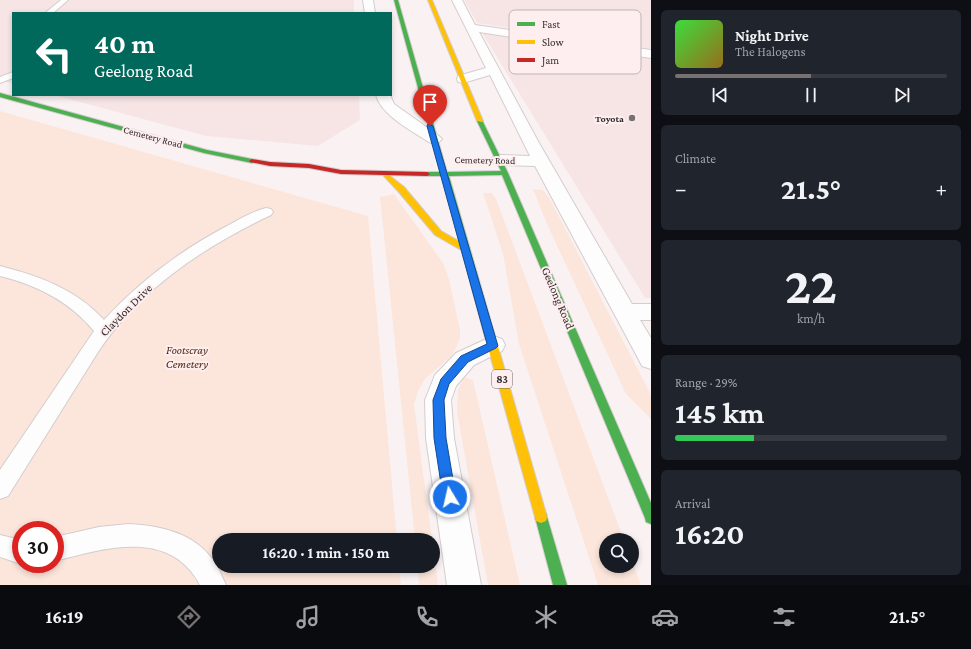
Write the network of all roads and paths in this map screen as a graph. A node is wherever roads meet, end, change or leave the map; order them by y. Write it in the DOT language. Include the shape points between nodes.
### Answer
graph roads {
  1 [pos="65,0"];
  2 [pos="368,0"];
  3 [pos="396,0"];
  4 [pos="430,0"];
  5 [pos="456,0"];
  6 [pos="50,12"];
  7 [pos="370,12"];
  8 [pos="472,28"];
  9 [pos="509,33"];
  10 [pos="641,53"];
  11 [pos="651,54"];
  12 [pos="494,70"];
  13 [pos="12,75"];
  14 [pos="464,79"];
  15 [pos="0,80"];
  16 [pos="0,95"];
  17 [pos="383,96"];
  18 [pos="434,139"];
  19 [pos="541,161"];
  20 [pos="343,162"];
  21 [pos="498,165"];
  22 [pos="309,166"];
  23 [pos="445,173"];
  24 [pos="385,174"];
  25 [pos="266,212"];
  26 [pos="466,249"];
  27 [pos="0,271"];
  28 [pos="624,312"];
  29 [pos="651,312"];
  30 [pos="104,331"];
  31 [pos="493,346"];
  32 [pos="651,360"];
  33 [pos="0,489"];
  34 [pos="651,518"];
  35 [pos="0,546"];
  36 [pos="64,547"];
  37 [pos="12,549"];
  38 [pos="213,585"];
  39 [pos="464,585"];
  40 [pos="560,585"];
  1 -- 6 [label="lane"];
  2 -- 7 [label="street"];
  3 -- 18 [label="main road, 83"];
  4 -- 14 [label="main road, Geelong Road"];
  5 -- 8 [label="street"];
  8 -- 9 [label="street"];
  8 -- 12 [label="street"];
  10 -- 11 [label="street"];
  12 -- 14 [label="street"];
  12 -- 19 [label="street"];
  13 -- 15 [label="lane"];
  14 -- 21 [label="main road, Geelong Road"];
  16 -- 22 [label="main road, Cemetery Road" via="206,152 270,164"];
  17 -- 18 [label="street" via="389,107"];
  18 -- 23 [label="main road, 83"];
  19 -- 21 [label="street, Cemetery Road"];
  19 -- 28 [label="street"];
  20 -- 22 [label="main road, Cemetery Road"];
  21 -- 23 [label="main road, Cemetery Road"];
  21 -- 34 [label="main road, Geelong Road"];
  22 -- 24 [label="main road, Cemetery Road" via="341,172"];
  23 -- 24 [label="main road, Cemetery Road"];
  23 -- 26 [label="main road, 83"];
  24 -- 26 [label="main road" via="438,233"];
  25 -- 30 [label="lane, Claydon Drive" via="226,231 182,260 146,289"];
  26 -- 31 [label="main road, 83"];
  27 -- 30 [label="lane" via="28,278 63,294 86,311"];
  28 -- 29 [label="street"];
  28 -- 32 [label="street"];
  30 -- 33 [label="lane, Claydon Drive"];
  31 -- 39 [label="street" via="465,359 444,382 438,400 440,438"];
  31 -- 40 [label="main road, 83"];
  35 -- 37 [label="lane"];
  36 -- 38 [label="lane" via="117,534 149,536 171,542 191,552 209,575"];
}
